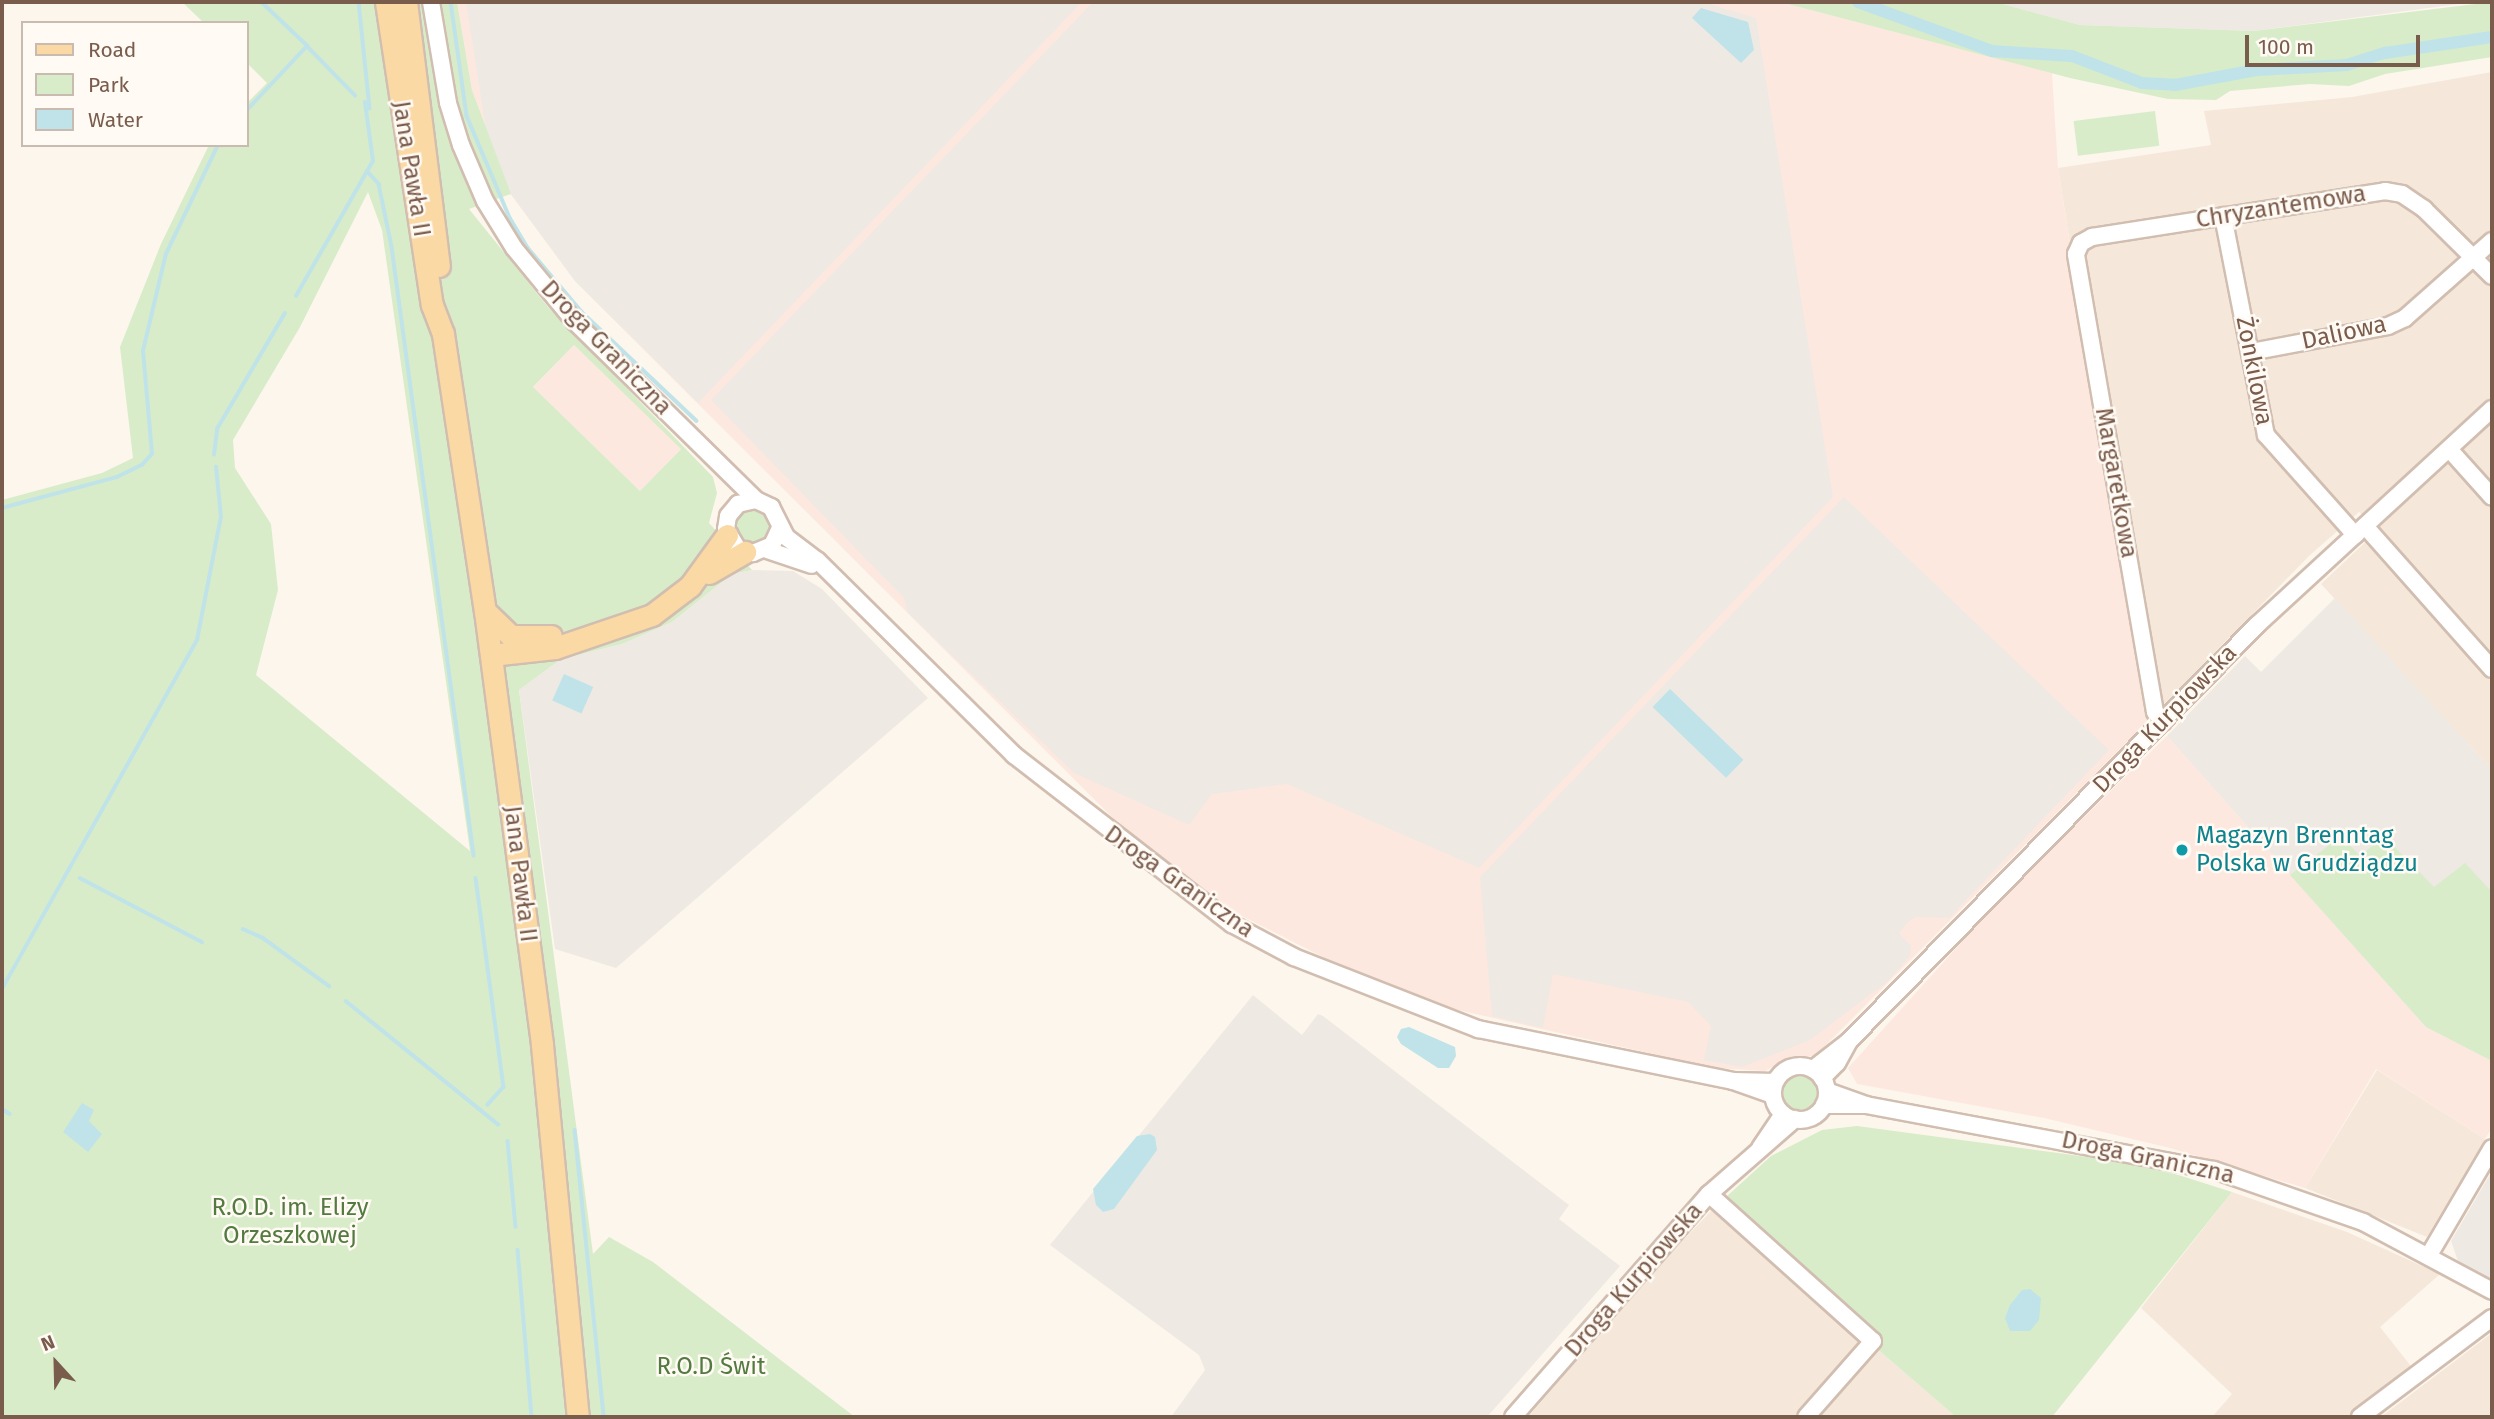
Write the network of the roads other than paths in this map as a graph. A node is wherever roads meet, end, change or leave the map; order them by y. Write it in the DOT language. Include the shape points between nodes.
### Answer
graph roads {
  1 [pos="386,2"];
  2 [pos="406,2"];
  3 [pos="431,2"];
  4 [pos="2223,216"];
  5 [pos="2492,241"];
  6 [pos="2081,243"];
  7 [pos="2475,257"];
  8 [pos="2492,276"];
  9 [pos="443,334"];
  10 [pos="2251,352"];
  11 [pos="2492,409"];
  12 [pos="2449,449"];
  13 [pos="710,452"];
  14 [pos="2492,497"];
  15 [pos="756,500"];
  16 [pos="732,510"];
  17 [pos="780,528"];
  18 [pos="2360,530"];
  19 [pos="727,535"];
  20 [pos="756,551"];
  21 [pos="827,572"];
  22 [pos="690,586"];
  23 [pos="485,611"];
  24 [pos="598,635"];
  25 [pos="491,655"];
  26 [pos="2492,668"];
  27 [pos="2163,722"];
  28 [pos="1821,1086"];
  29 [pos="1774,1088"];
  30 [pos="1789,1117"];
  31 [pos="2492,1148"];
  32 [pos="1709,1194"];
  33 [pos="2429,1255"];
  34 [pos="2492,1290"];
  35 [pos="2492,1318"];
  36 [pos="578,1417"];
  37 [pos="1513,1417"];
  38 [pos="1806,1417"];
  39 [pos="2360,1417"];
  1 -- 9 [label="main road, Jana Pawła II" via="432,305"];
  2 -- 9 [label="main road, Jana Pawła II" via="444,301"];
  3 -- 13 [label="street, Droga Graniczna" via="448,103 461,145 485,201 514,248 575,322"];
  4 -- 6 [label="street, Chryzantemowa" via="2092,237"];
  4 -- 7 [label="street, Chryzantemowa" via="2365,191 2402,194"];
  4 -- 10 [label="street, Żonkilowa"];
  5 -- 7 [label="street, Daliowa"];
  6 -- 27 [label="street, Margaretkowa" via="2076,254 2155,712"];
  7 -- 8 [label="street, Chryzantemowa"];
  7 -- 10 [label="street, Daliowa" via="2405,318 2388,326"];
  9 -- 23 [label="main road, Jana Pawła II"];
  10 -- 18 [label="street, Żonkilowa" via="2266,435"];
  11 -- 12 [label="street, Droga Kurpiowska"];
  12 -- 14 [label="street"];
  12 -- 18 [label="street, Droga Kurpiowska"];
  13 -- 15 [label="street, Droga Graniczna"];
  13 -- 16 [label="street, Droga Graniczna" via="728,486"];
  15 -- 16 [label="street"];
  15 -- 17 [label="street" via="776,513"];
  16 -- 19 [label="street"];
  17 -- 20 [label="street"];
  17 -- 21 [label="street, Droga Graniczna"];
  18 -- 26 [label="street, Żonkilowa"];
  18 -- 27 [label="street, Droga Kurpiowska"];
  19 -- 20 [label="street"];
  19 -- 22 [label="main road"];
  20 -- 21 [label="street, Droga Graniczna"];
  20 -- 22 [label="main road"];
  21 -- 29 [label="street, Droga Graniczna" via="1047,785 1231,924 1294,957 1478,1029"];
  22 -- 24 [label="main road" via="652,615"];
  23 -- 24 [label="main road" via="511,636"];
  23 -- 25 [label="main road, Jana Pawła II"];
  24 -- 25 [label="main road" via="555,648"];
  25 -- 36 [label="main road, Jana Pawła II" via="542,1045"];
  27 -- 28 [label="street, Droga Kurpiowska" via="1849,1041"];
  28 -- 29 [label="street" via="1787,1069"];
  28 -- 30 [label="street" via="1812,1117"];
  28 -- 33 [label="street, Droga Graniczna" via="1866,1105 2186,1162 2363,1222"];
  29 -- 30 [label="street"];
  30 -- 32 [label="street, Droga Kurpiowska"];
  31 -- 33 [label="street"];
  32 -- 37 [label="street, Droga Kurpiowska"];
  32 -- 38 [label="street" via="1873,1341"];
  33 -- 34 [label="street, Droga Graniczna"];
  35 -- 39 [label="street"];
}
